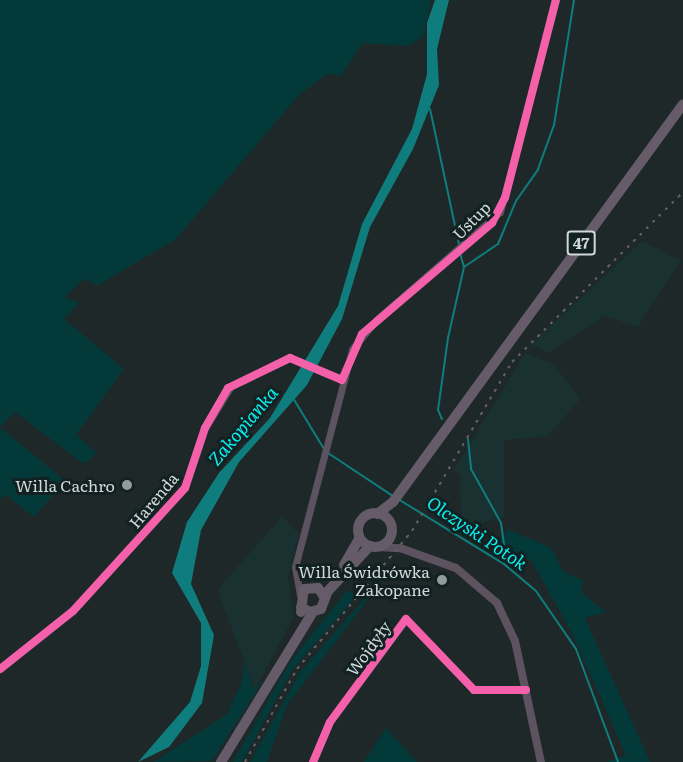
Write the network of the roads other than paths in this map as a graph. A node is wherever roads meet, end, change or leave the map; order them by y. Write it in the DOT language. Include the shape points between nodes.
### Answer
graph roads {
  1 [pos="556,0"];
  2 [pos="683,104"];
  3 [pos="342,380"];
  4 [pos="399,499"];
  5 [pos="376,514"];
  6 [pos="391,523"];
  7 [pos="391,537"];
  8 [pos="359,538"];
  9 [pos="374,547"];
  10 [pos="400,548"];
  11 [pos="294,575"];
  12 [pos="314,588"];
  13 [pos="300,595"];
  14 [pos="325,598"];
  15 [pos="301,607"];
  16 [pos="313,612"];
  17 [pos="298,633"];
  18 [pos="0,669"];
  19 [pos="526,690"];
  20 [pos="221,762"];
  21 [pos="313,762"];
  22 [pos="541,762"];
  1 -- 3 [label="street, Ustup" via="500,212 362,333"];
  2 -- 4 [label="main road, 47" via="424,459"];
  3 -- 11 [label="street, Ustup"];
  3 -- 18 [label="street, Harenda" via="296,360 259,369 226,391 205,428 185,488 73,610"];
  4 -- 5 [label="main road, 47"];
  4 -- 6 [label="main road, 47"];
  5 -- 6 [label="main road"];
  5 -- 8 [label="main road, 47" via="362,520"];
  6 -- 7 [label="main road, 47"];
  7 -- 9 [label="main road"];
  7 -- 10 [label="street"];
  8 -- 9 [label="main road"];
  8 -- 12 [label="main road, 47" via="335,578"];
  9 -- 10 [label="street"];
  9 -- 14 [label="main road"];
  10 -- 19 [label="street" via="456,568 491,596 512,632"];
  11 -- 12 [label="street"];
  11 -- 13 [label="street"];
  12 -- 13 [label="main road, 47"];
  12 -- 14 [label="main road"];
  13 -- 15 [label="main road"];
  14 -- 16 [label="main road"];
  15 -- 16 [label="main road"];
  15 -- 17 [label="main road"];
  16 -- 17 [label="main road"];
  17 -- 20 [label="main road"];
  19 -- 21 [label="street, Wojdyły" via="474,690 406,619 330,722"];
  19 -- 22 [label="street"];
}
